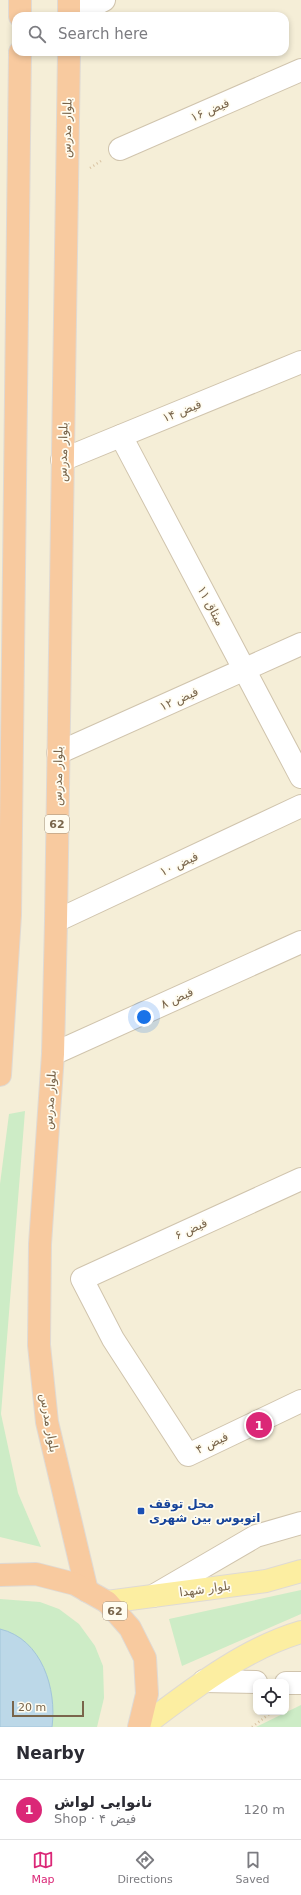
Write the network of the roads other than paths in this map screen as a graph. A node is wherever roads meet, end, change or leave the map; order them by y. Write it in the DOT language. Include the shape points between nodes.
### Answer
graph roads {
  1 [pos="20,0"];
  2 [pos="69,0"];
  3 [pos="104,0"];
  4 [pos="20,12"];
  5 [pos="69,12"];
  6 [pos="81,12"];
  7 [pos="20,56"];
  8 [pos="69,56"];
  9 [pos="301,70"];
  10 [pos="120,149"];
  11 [pos="301,362"];
  12 [pos="121,436"];
  13 [pos="62,460"];
  14 [pos="301,644"];
  15 [pos="244,669"];
  16 [pos="58,753"];
  17 [pos="301,777"];
  18 [pos="301,806"];
  19 [pos="56,921"];
  20 [pos="301,942"];
  21 [pos="53,1054"];
  22 [pos="0,1075"];
  23 [pos="301,1179"];
  24 [pos="301,1401"];
  25 [pos="188,1455"];
  26 [pos="301,1523"];
  27 [pos="301,1571"];
  28 [pos="0,1575"];
  29 [pos="87,1591"];
  30 [pos="153,1596"];
  31 [pos="107,1602"];
  32 [pos="301,1632"];
  33 [pos="204,1681"];
  34 [pos="253,1682"];
  35 [pos="289,1683"];
  36 [pos="301,1683"];
  37 [pos="141,1727"];
  1 -- 4 [label="highway"];
  2 -- 5 [label="highway"];
  3 -- 6 [label="street"];
  7 -- 22 [label="highway" via="10,914"];
  8 -- 13 [label="highway, بلوار مدرس / 62"];
  9 -- 10 [label="street, فیض ۱۶"];
  11 -- 12 [label="street, فیض ۱۴"];
  12 -- 13 [label="street, فیض ۱۴"];
  12 -- 15 [label="street, میثاق ۱۱"];
  13 -- 16 [label="highway, بلوار مدرس / 62"];
  14 -- 15 [label="street, فیض ۱۲"];
  15 -- 16 [label="street, فیض ۱۲"];
  15 -- 17 [label="street, میثاق ۱۱"];
  16 -- 19 [label="highway, بلوار مدرس / 62"];
  18 -- 19 [label="street, فیض ۱۰"];
  19 -- 21 [label="highway, بلوار مدرس / 62"];
  20 -- 21 [label="street, فیض ۸"];
  21 -- 29 [label="highway, بلوار مدرس / 62" via="40,1244 38,1345 47,1422"];
  23 -- 25 [label="street, فیض ۶" via="82,1279 113,1338"];
  24 -- 25 [label="street, فیض ۴"];
  26 -- 30 [label="street" via="256,1536"];
  27 -- 30 [label="main road, بلوار شهدا" via="266,1581"];
  28 -- 29 [label="highway, 62" via="36,1574 75,1584"];
  29 -- 31 [label="highway, 62"];
  30 -- 31 [label="main road, بلوار شهدا"];
  31 -- 37 [label="highway, 62" via="130,1628 145,1658 147,1694"];
  32 -- 33 [label="main road" via="276,1640"];
  33 -- 34 [label="street"];
  33 -- 37 [label="main road"];
  35 -- 36 [label="street"];
}
